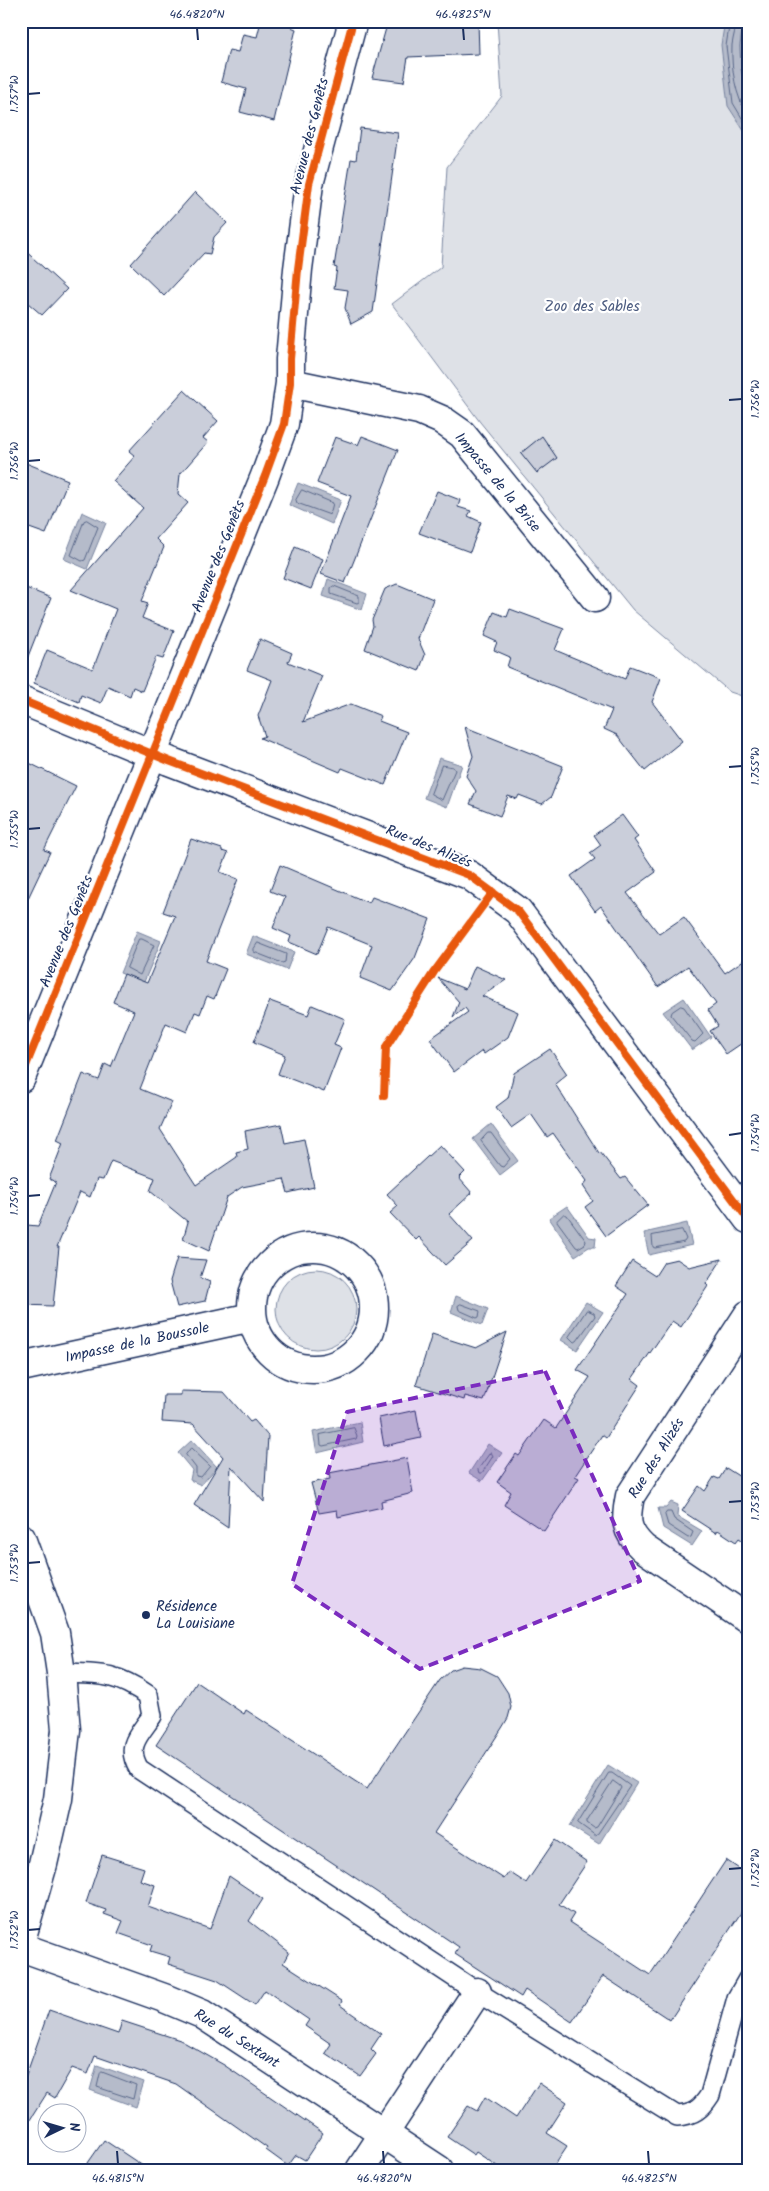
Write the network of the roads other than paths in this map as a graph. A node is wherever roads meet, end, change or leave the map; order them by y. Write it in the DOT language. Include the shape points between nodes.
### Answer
graph roads {
  1 [pos="353,21"];
  2 [pos="290,383"];
  3 [pos="595,598"];
  4 [pos="21,700"];
  5 [pos="153,754"];
  6 [pos="21,1078"];
  7 [pos="748,1220"];
  8 [pos="748,1315"];
  9 [pos="252,1317"];
  10 [pos="21,1368"];
  11 [pos="21,1538"];
  12 [pos="748,1619"];
  13 [pos="61,1672"];
  14 [pos="21,1940"];
  15 [pos="21,1947"];
  16 [pos="748,1979"];
  17 [pos="477,1992"];
  18 [pos="383,2134"];
  19 [pos="360,2170"];
  20 [pos="439,2170"];
  1 -- 2 [label="street, Avenue des Genêts" via="309,184 298,269"];
  2 -- 3 [label="street, Impasse de la Brise" via="419,410 462,434"];
  2 -- 5 [label="street, Avenue des Genêts" via="284,424 265,476"];
  4 -- 5 [label="street, Rue des Alizés"];
  5 -- 6 [label="street, Avenue des Genêts"];
  5 -- 7 [label="street, Rue des Alizés" via="469,875 518,911"];
  8 -- 12 [label="street, Rue des Alizés" via="630,1496 626,1514 628,1529 644,1548"];
  9 -- 9 [label="street" via="264,1344 277,1358 296,1367 320,1369 339,1364 356,1352 369,1335 375,1312 373,1294 363,1272 346,1256 323,1247 296,1248 275,1259 261,1275 252,1296"];
  9 -- 10 [label="street, Impasse de la Boussole"];
  11 -- 13 [label="street" via="55,1633"];
  13 -- 14 [label="street" via="66,1730 58,1799"];
  13 -- 17 [label="lane" via="106,1674 132,1684 148,1695 152,1716 132,1750 139,1769"];
  15 -- 18 [label="street, Rue du Sextant" via="202,2014"];
  16 -- 17 [label="lane" via="737,1998 710,2095 702,2108 689,2116 677,2116"];
  17 -- 18 [label="street"];
  18 -- 19 [label="street"];
  18 -- 20 [label="street, Rue du Sextant"];
}
